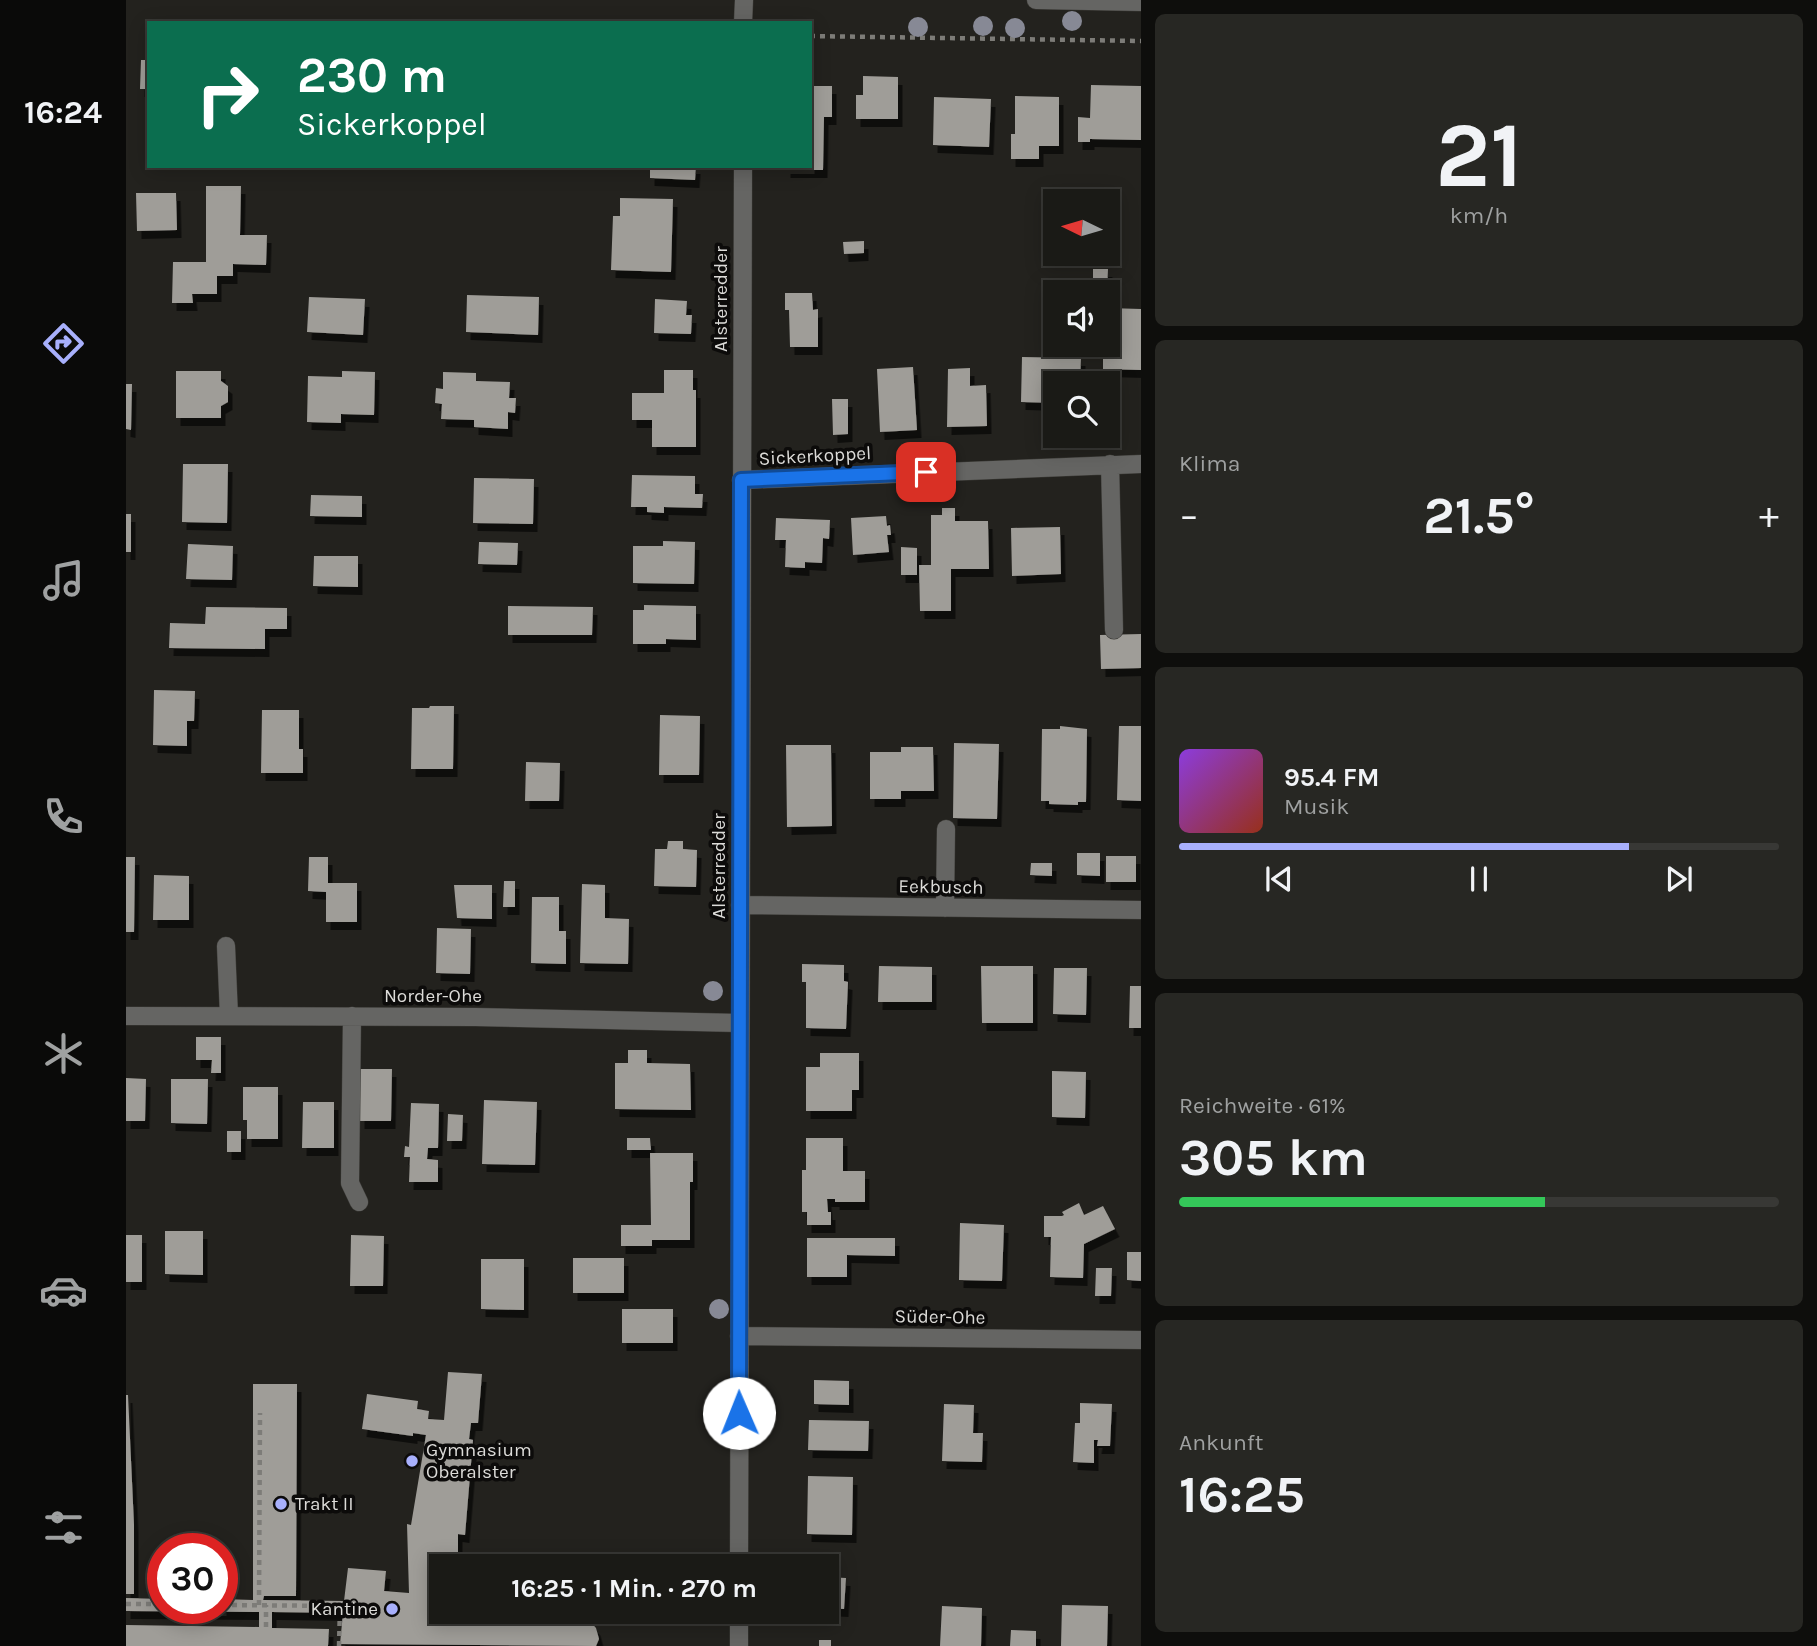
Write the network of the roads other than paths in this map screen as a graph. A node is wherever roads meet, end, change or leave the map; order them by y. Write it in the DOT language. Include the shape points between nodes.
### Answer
graph roads {
  1 [pos="744,0"];
  2 [pos="1036,0"];
  3 [pos="1141,2"];
  4 [pos="743,21"];
  5 [pos="743,168"];
  6 [pos="1110,464"];
  7 [pos="1141,464"];
  8 [pos="741,480"];
  9 [pos="1114,630"];
  10 [pos="946,829"];
  11 [pos="740,905"];
  12 [pos="945,908"];
  13 [pos="1141,910"];
  14 [pos="226,946"];
  15 [pos="126,1016"];
  16 [pos="229,1016"];
  17 [pos="352,1016"];
  18 [pos="739,1023"];
  19 [pos="359,1202"];
  20 [pos="739,1336"];
  21 [pos="1141,1340"];
  22 [pos="739,1554"];
  23 [pos="739,1624"];
  24 [pos="739,1646"];
  1 -- 4 [label="street"];
  2 -- 3 [label="street"];
  5 -- 8 [label="street, Alsterredder"];
  6 -- 7 [label="street, Sickerkoppel"];
  6 -- 8 [label="street, Sickerkoppel"];
  6 -- 9 [label="street"];
  8 -- 11 [label="street, Alsterredder"];
  10 -- 12 [label="street"];
  11 -- 12 [label="street, Eekbusch"];
  11 -- 18 [label="street, Alsterredder"];
  12 -- 13 [label="street, Eekbusch"];
  14 -- 16 [label="street"];
  15 -- 16 [label="street, Norder-Ohe"];
  16 -- 17 [label="street, Norder-Ohe"];
  17 -- 18 [label="street, Norder-Ohe"];
  17 -- 19 [label="street" via="350,1183"];
  18 -- 20 [label="street, Alsterredder"];
  20 -- 21 [label="street, Süder-Ohe"];
  20 -- 22 [label="street, Alsterredder"];
  23 -- 24 [label="street"];
}
